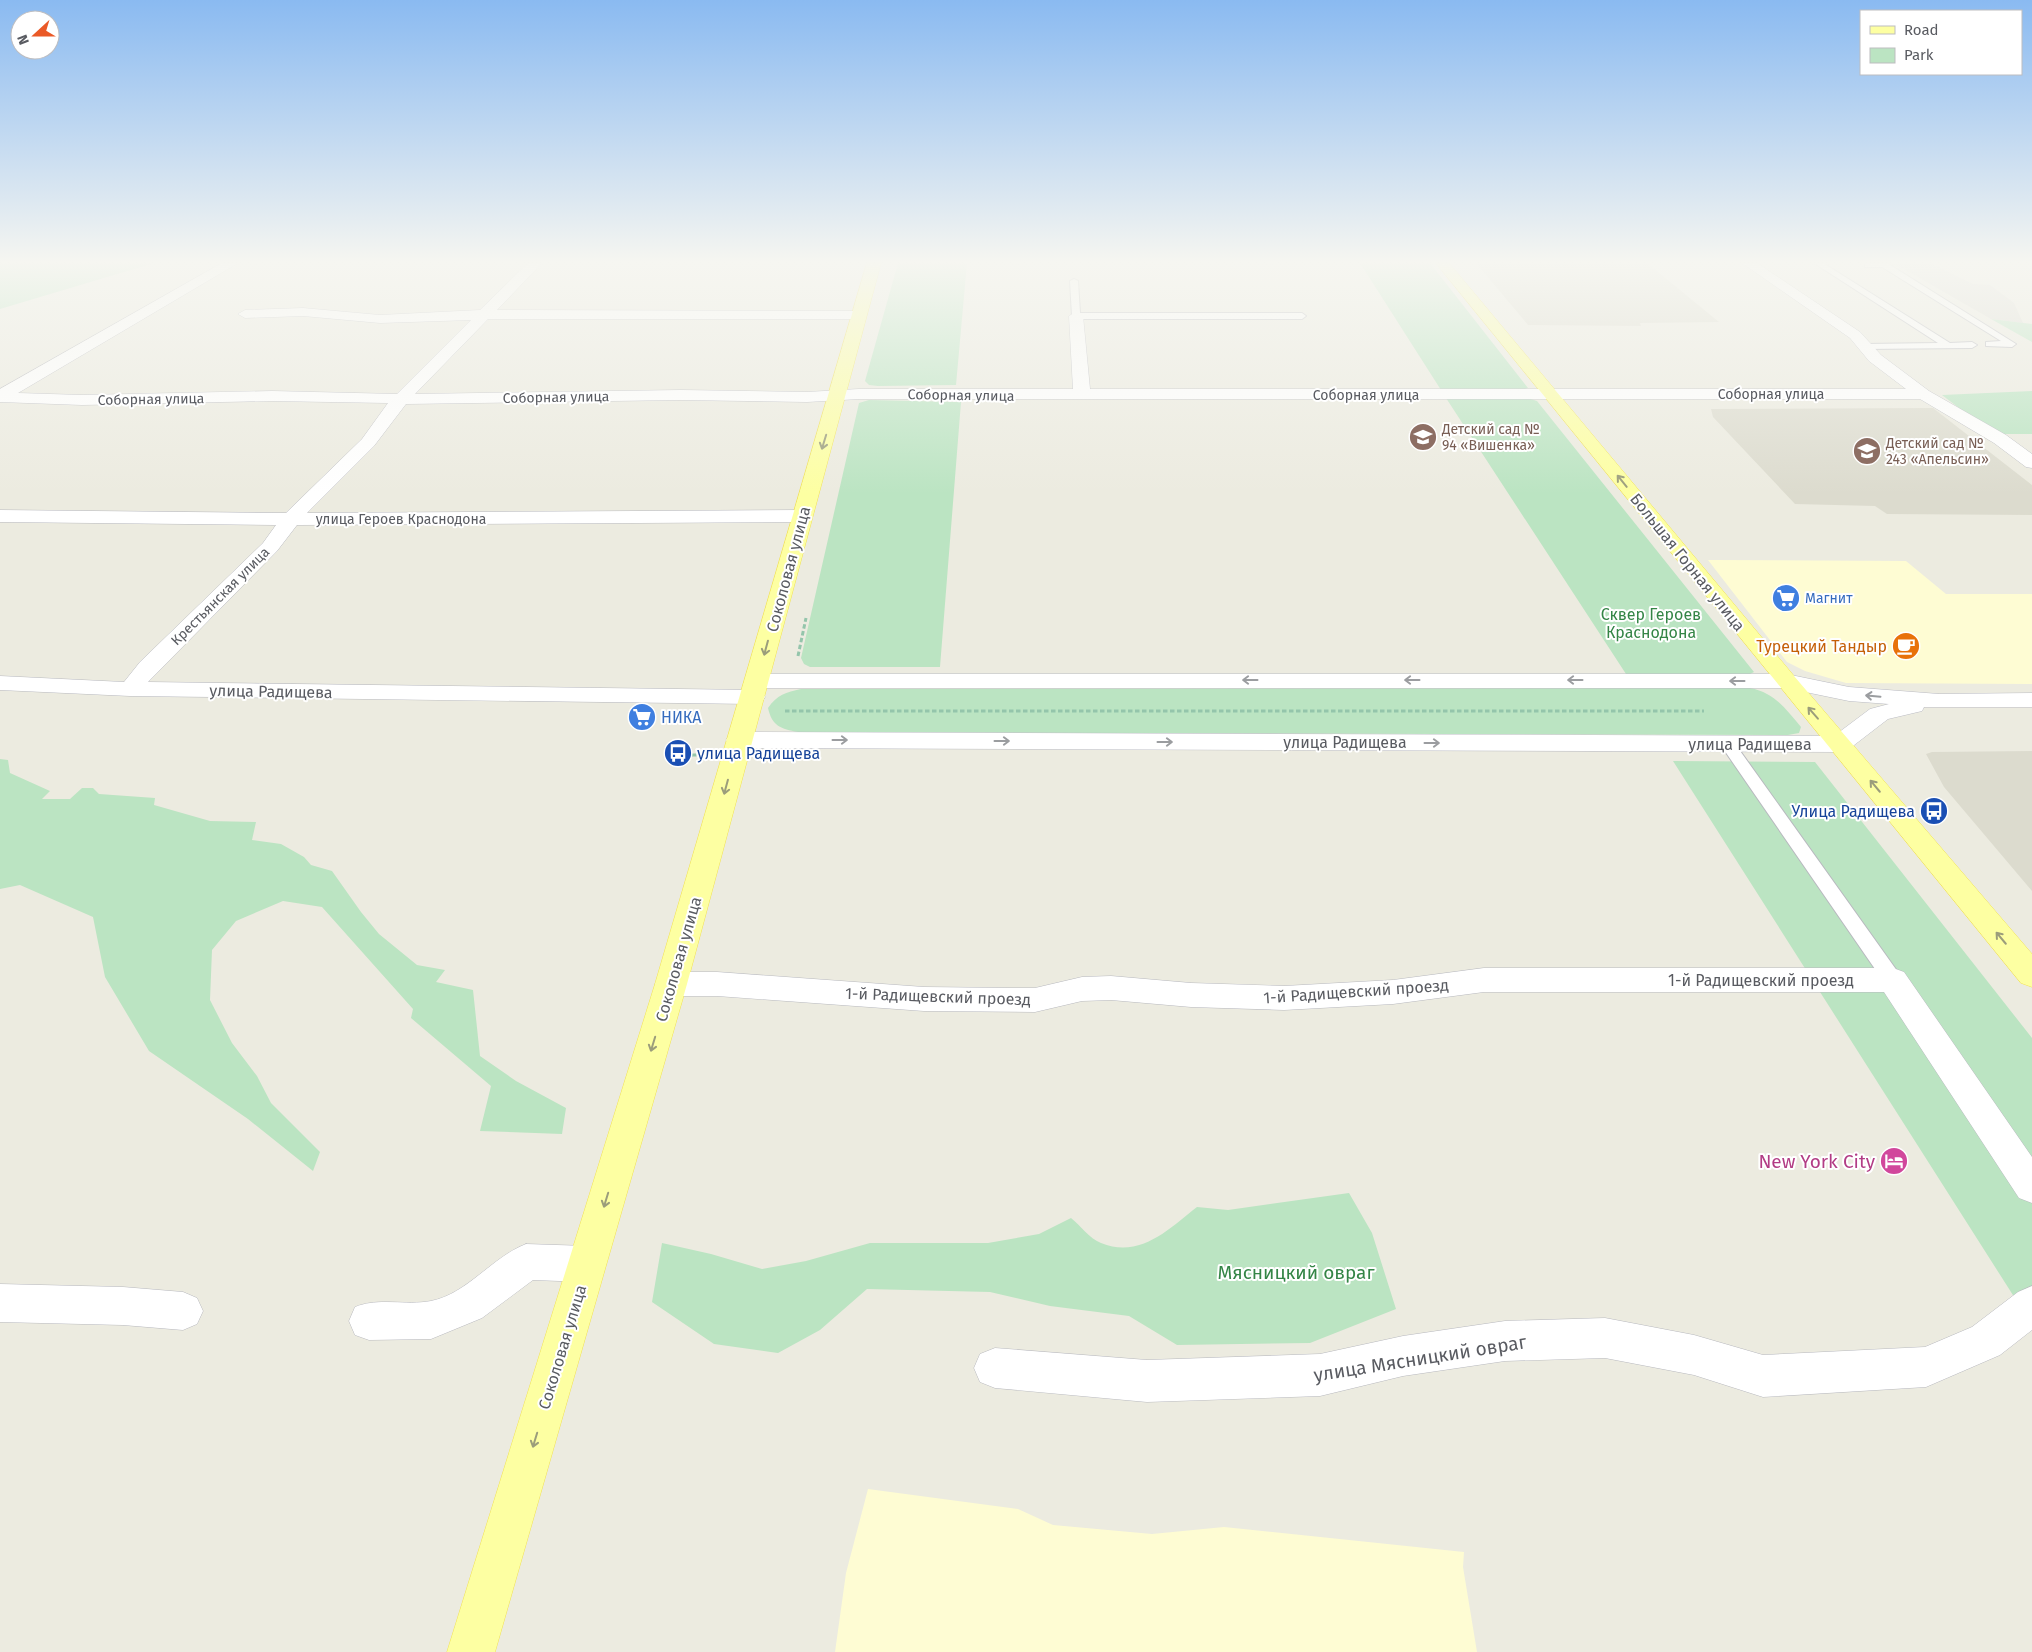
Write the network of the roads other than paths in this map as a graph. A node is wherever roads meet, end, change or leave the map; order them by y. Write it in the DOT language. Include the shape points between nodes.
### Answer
graph roads {
  1 [pos="98,340"];
  2 [pos="459,340"];
  3 [pos="852,340"];
  4 [pos="1078,340"];
  5 [pos="1506,340"];
  6 [pos="1859,340"];
  7 [pos="1939,340"];
  8 [pos="2006,340"];
  9 [pos="1990,344"];
  10 [pos="1947,345"];
  11 [pos="1972,345"];
  12 [pos="1865,347"];
  13 [pos="1550,394"];
  14 [pos="1923,394"];
  15 [pos="839,395"];
  16 [pos="1082,395"];
  17 [pos="0,397"];
  18 [pos="402,398"];
  19 [pos="2032,463"];
  20 [pos="0,516"];
  21 [pos="801,516"];
  22 [pos="290,519"];
  23 [pos="1786,681"];
  24 [pos="0,683"];
  25 [pos="130,689"];
  26 [pos="755,689"];
  27 [pos="2032,700"];
  28 [pos="1939,701"];
  29 [pos="738,740"];
  30 [pos="1728,744"];
  31 [pos="1840,744"];
  32 [pos="2032,975"];
  33 [pos="1893,980"];
  34 [pos="671,984"];
  35 [pos="2032,1187"];
  36 [pos="587,1264"];
  37 [pos="0,1303"];
  38 [pos="2032,1305"];
  39 [pos="182,1311"];
  40 [pos="369,1321"];
  41 [pos="995,1368"];
  42 [pos="472,1652"];
  1 -- 17 [label="street"];
  2 -- 18 [label="street, Крестьянская улица"];
  3 -- 15 [label="main road, Соколовая улица"];
  4 -- 16 [label="street"];
  5 -- 13 [label="main road, Большая Горная улица"];
  6 -- 12 [label="street"];
  7 -- 10 [label="lane"];
  8 -- 9 [label="lane" via="2012,344"];
  10 -- 11 [label="lane"];
  10 -- 12 [label="lane"];
  12 -- 14 [label="street"];
  13 -- 14 [label="street, Соборная улица"];
  13 -- 16 [label="street, Соборная улица"];
  23 -- 13 [label="main road, Большая Горная улица, one-way"];
  14 -- 19 [label="street" via="2000,439"];
  15 -- 16 [label="street, Соборная улица"];
  15 -- 18 [label="street, Соборная улица"];
  15 -- 21 [label="main road, Соколовая улица, one-way"];
  17 -- 18 [label="street, Соборная улица" via="82,400 281,396"];
  18 -- 22 [label="street, Крестьянская улица" via="379,429"];
  20 -- 22 [label="street, улица Героев Краснодона"];
  21 -- 22 [label="street, улица Героев Краснодона"];
  21 -- 26 [label="main road, Соколовая улица, one-way"];
  22 -- 25 [label="street, Крестьянская улица" via="270,547 148,667"];
  23 -- 26 [label="street, улица Радищева, one-way"];
  28 -- 23 [label="street, улица Радищева, one-way" via="1849,694"];
  31 -- 23 [label="main road, Большая Горная улица, one-way"];
  24 -- 25 [label="street, улица Радищева"];
  25 -- 26 [label="street, улица Радищева"];
  26 -- 29 [label="main road, Соколовая улица"];
  27 -- 28 [label="street, улица Радищева"];
  28 -- 31 [label="street, улица Радищева" via="1879,714"];
  29 -- 30 [label="street, улица Радищева, one-way"];
  29 -- 34 [label="main road, Соколовая улица, one-way"];
  30 -- 31 [label="street, улица Радищева"];
  30 -- 33 [label="lane"];
  32 -- 31 [label="main road, Большая Горная улица, one-way"];
  33 -- 34 [label="street, 1-й Радищевский проезд" via="1484,980 1393,992 1284,998 1111,988 1082,990 1035,1000 924,999 717,984"];
  33 -- 35 [label="street"];
  34 -- 36 [label="main road, Соколовая улица, one-way"];
  36 -- 40 [label="street" via="526,1262 468,1305 431,1320"];
  36 -- 42 [label="main road, Соколовая улица, one-way"];
  37 -- 39 [label="street"];
  38 -- 41 [label="street, улица Мясницкий овраг" via="1986,1341 1926,1367 1762,1376 1694,1354 1606,1338 1505,1341 1403,1356 1320,1375 1147,1381"];
}
